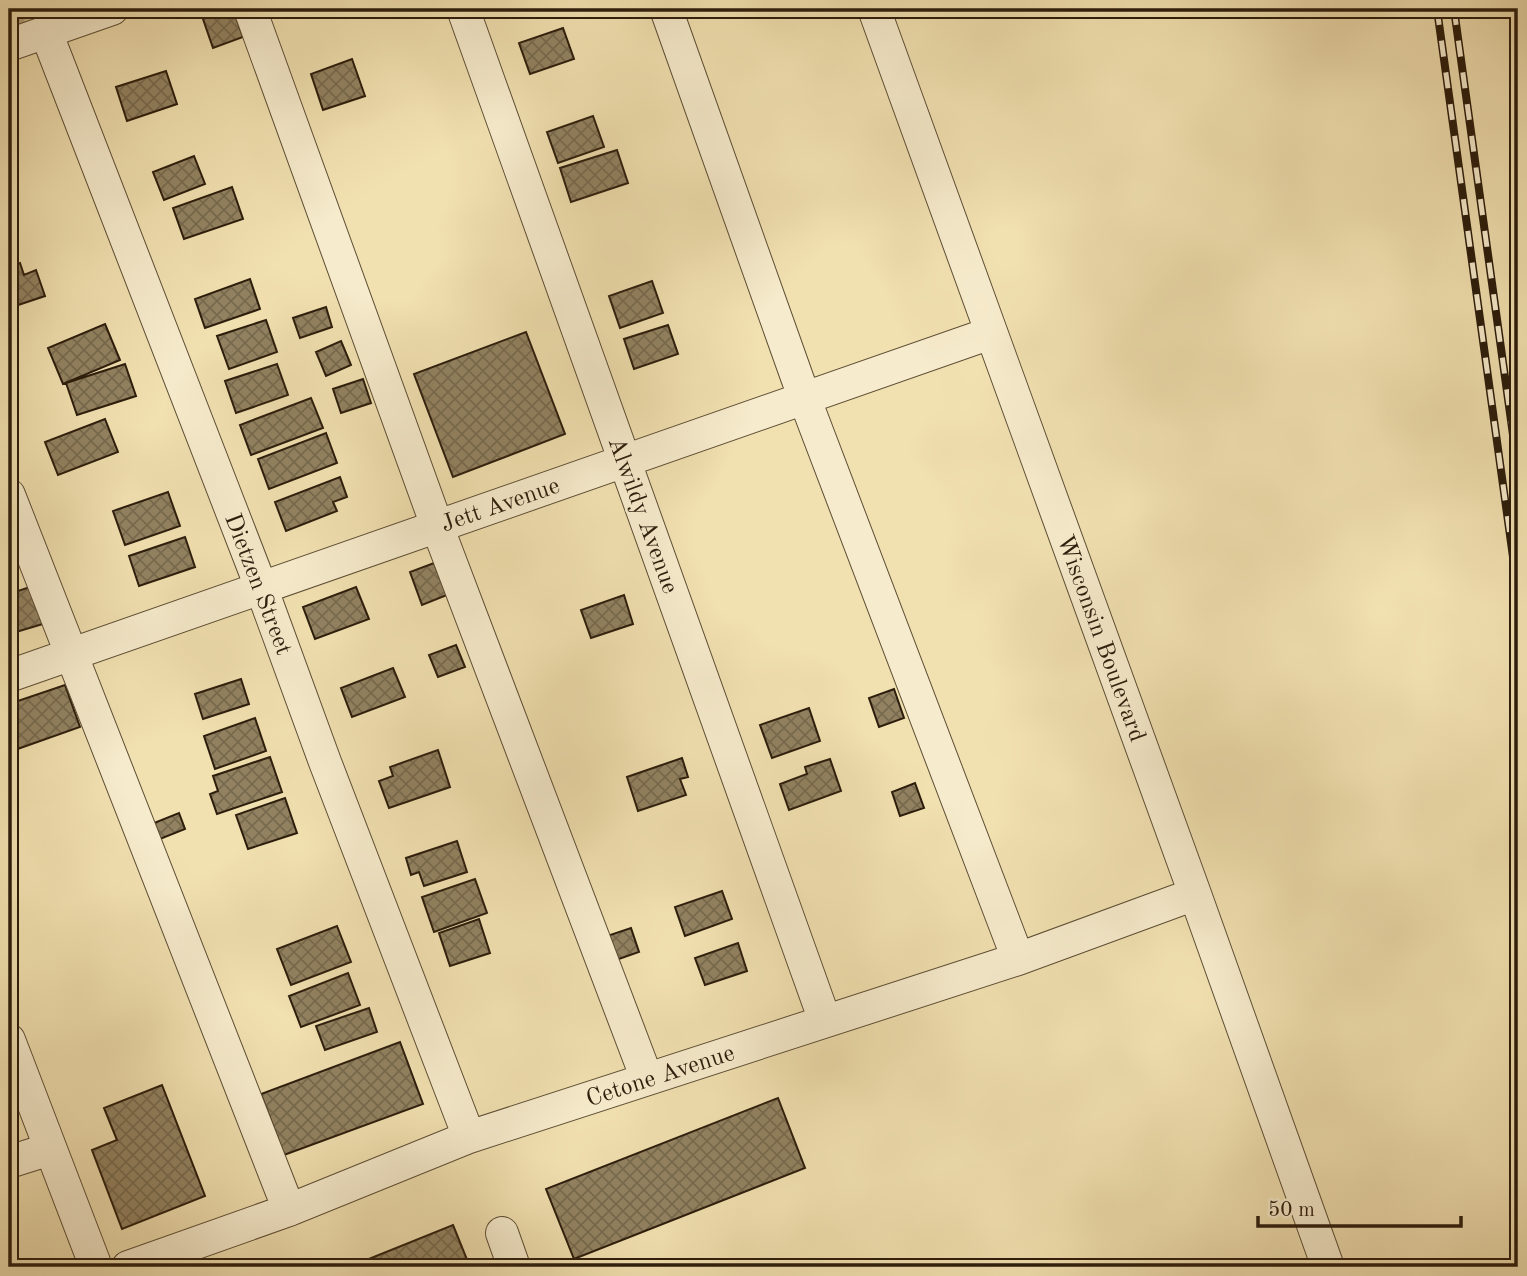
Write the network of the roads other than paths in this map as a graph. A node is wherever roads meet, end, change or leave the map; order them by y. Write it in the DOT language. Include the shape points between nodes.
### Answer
graph roads {
  1 [pos="112,9"];
  2 [pos="250,9"];
  3 [pos="463,9"];
  4 [pos="666,9"];
  5 [pos="874,9"];
  6 [pos="46,32"];
  7 [pos="9,45"];
  8 [pos="991,333"];
  9 [pos="804,397"];
  10 [pos="625,460"];
  11 [pos="9,495"];
  12 [pos="437,526"];
  13 [pos="261,587"];
  14 [pos="70,653"];
  15 [pos="9,676"];
  16 [pos="1195,894"];
  17 [pos="1018,959"];
  18 [pos="825,1021"];
  19 [pos="9,1041"];
  20 [pos="647,1079"];
  21 [pos="469,1137"];
  22 [pos="50,1149"];
  23 [pos="9,1162"];
  24 [pos="289,1210"];
  25 [pos="502,1233"];
  26 [pos="96,1267"];
  27 [pos="128,1267"];
  28 [pos="514,1267"];
  29 [pos="1328,1267"];
  1 -- 6 [label="street"];
  2 -- 12 [label="street"];
  3 -- 10 [label="street, Alwildy Avenue"];
  4 -- 9 [label="street"];
  5 -- 8 [label="street, Wisconsin Boulevard"];
  6 -- 7 [label="street"];
  6 -- 13 [label="street, Dietzen Street"];
  8 -- 9 [label="street, Jett Avenue"];
  8 -- 16 [label="street, Wisconsin Boulevard"];
  9 -- 10 [label="street, Jett Avenue"];
  9 -- 17 [label="street"];
  10 -- 12 [label="street, Jett Avenue"];
  10 -- 18 [label="street, Alwildy Avenue"];
  11 -- 14 [label="street"];
  12 -- 13 [label="street, Jett Avenue"];
  12 -- 20 [label="street"];
  13 -- 14 [label="street, Jett Avenue"];
  13 -- 21 [label="street, Dietzen Street"];
  14 -- 15 [label="street, Jett Avenue"];
  14 -- 24 [label="street"];
  16 -- 17 [label="street, Cetone Avenue"];
  16 -- 29 [label="street, Wisconsin Boulevard"];
  17 -- 18 [label="street, Cetone Avenue"];
  18 -- 20 [label="street, Cetone Avenue"];
  19 -- 22 [label="street"];
  20 -- 21 [label="street, Cetone Avenue"];
  21 -- 24 [label="street, Cetone Avenue"];
  22 -- 23 [label="street"];
  22 -- 26 [label="street"];
  24 -- 27 [label="street, Cetone Avenue"];
  25 -- 28 [label="street"];
}
